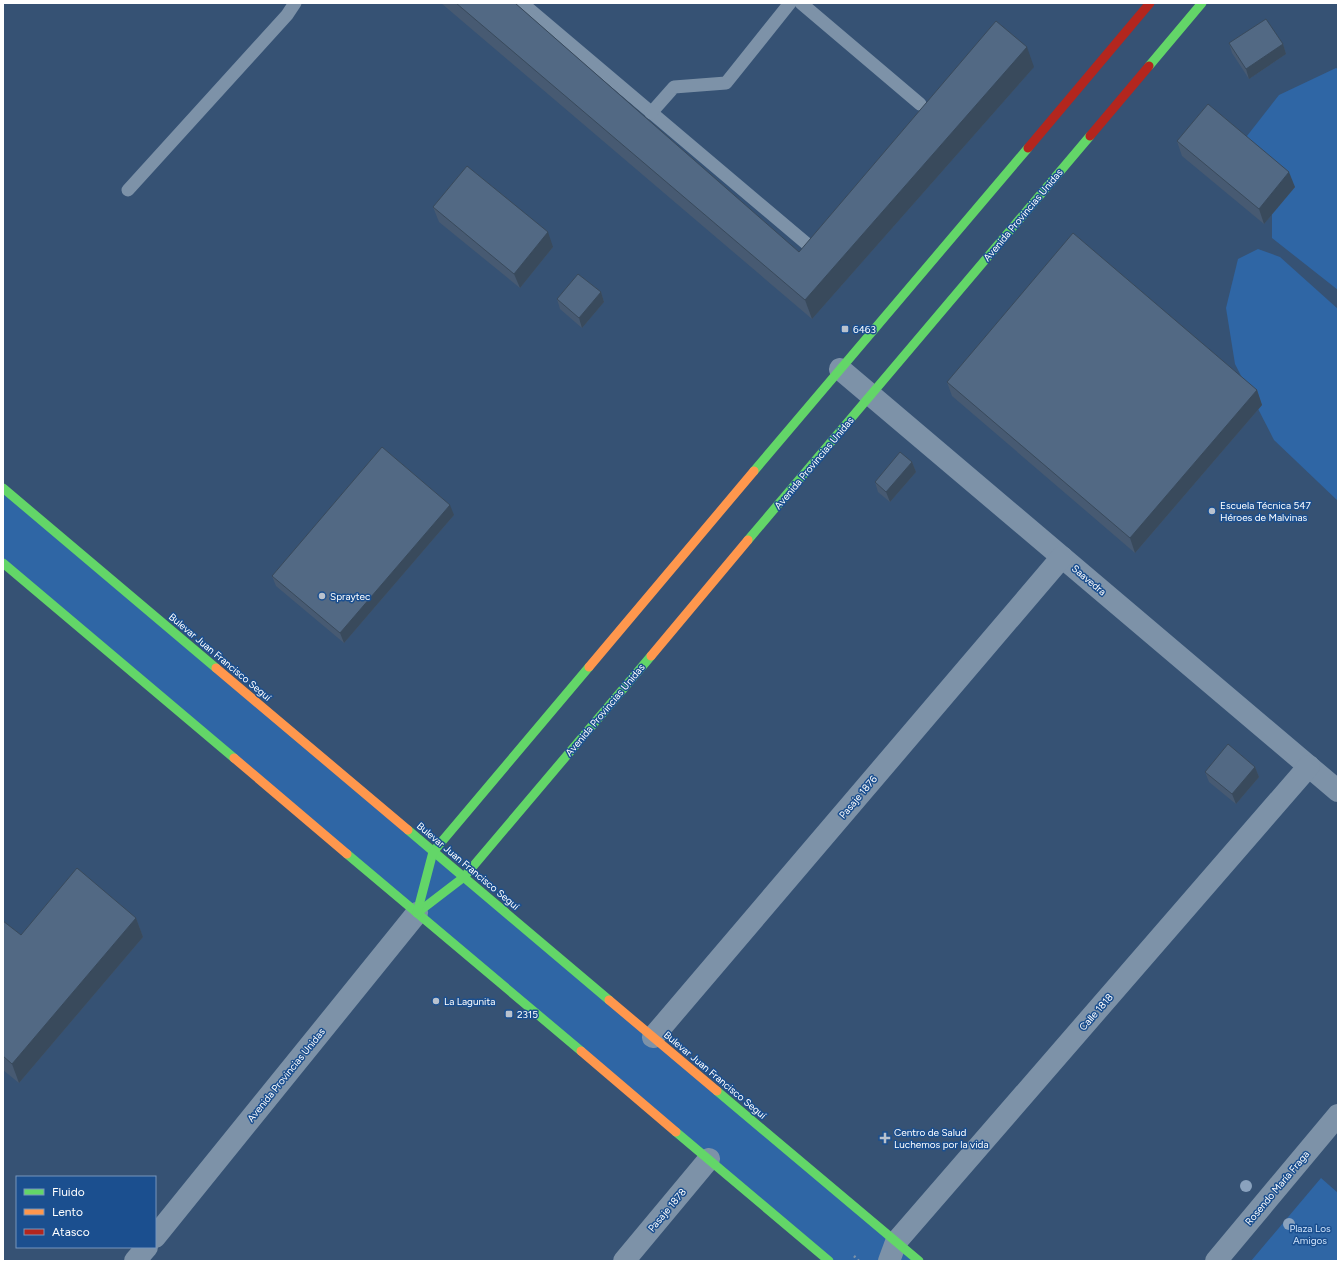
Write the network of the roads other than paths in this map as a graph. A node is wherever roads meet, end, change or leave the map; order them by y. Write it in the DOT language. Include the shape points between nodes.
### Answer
graph roads {
  1 [pos="295,3"];
  2 [pos="522,3"];
  3 [pos="790,3"];
  4 [pos="801,3"];
  5 [pos="1150,3"];
  6 [pos="1202,3"];
  7 [pos="920,104"];
  8 [pos="651,113"];
  9 [pos="128,190"];
  10 [pos="807,244"];
  11 [pos="840,369"];
  12 [pos="871,395"];
  13 [pos="3,488"];
  14 [pos="1062,557"];
  15 [pos="3,563"];
  16 [pos="1309,766"];
  17 [pos="1338,791"];
  18 [pos="433,852"];
  19 [pos="464,877"];
  20 [pos="417,913"];
  21 [pos="653,1037"];
  22 [pos="1334,1128"];
  23 [pos="709,1160"];
  24 [pos="156,1236"];
  25 [pos="146,1248"];
  26 [pos="893,1252"];
  27 [pos="135,1261"];
  28 [pos="624,1261"];
  29 [pos="829,1261"];
  30 [pos="919,1261"];
  31 [pos="1216,1261"];
  1 -- 9 [label="lane" via="287,15"];
  2 -- 8 [label="lane"];
  3 -- 8 [label="lane" via="726,83 674,87"];
  4 -- 7 [label="lane"];
  5 -- 11 [label="main road, Avenida Provincias Unidas"];
  6 -- 12 [label="main road, Avenida Provincias Unidas"];
  8 -- 10 [label="lane"];
  11 -- 12 [label="street, Saavedra"];
  11 -- 18 [label="main road, Avenida Provincias Unidas"];
  12 -- 14 [label="street, Saavedra"];
  12 -- 19 [label="main road, Avenida Provincias Unidas"];
  13 -- 18 [label="main road, Bulevar Juan Francisco Seguí"];
  14 -- 16 [label="street, Saavedra"];
  14 -- 21 [label="street, Pasaje 1876"];
  15 -- 20 [label="main road"];
  16 -- 17 [label="street, Saavedra"];
  16 -- 26 [label="street, Calle 1818"];
  18 -- 19 [label="main road, Bulevar Juan Francisco Seguí"];
  18 -- 20 [label="main road, Avenida Provincias Unidas"];
  19 -- 20 [label="main road, Avenida Provincias Unidas"];
  19 -- 21 [label="main road, Bulevar Juan Francisco Seguí"];
  20 -- 23 [label="main road"];
  20 -- 24 [label="street, Avenida Provincias Unidas"];
  21 -- 26 [label="main road, Bulevar Juan Francisco Seguí"];
  22 -- 31 [label="street, Rosendo María Fraga"];
  23 -- 28 [label="street, Pasaje 1878"];
  23 -- 29 [label="main road"];
  25 -- 27 [label="street"];
  26 -- 30 [label="main road, Bulevar Juan Francisco Seguí"];
}
